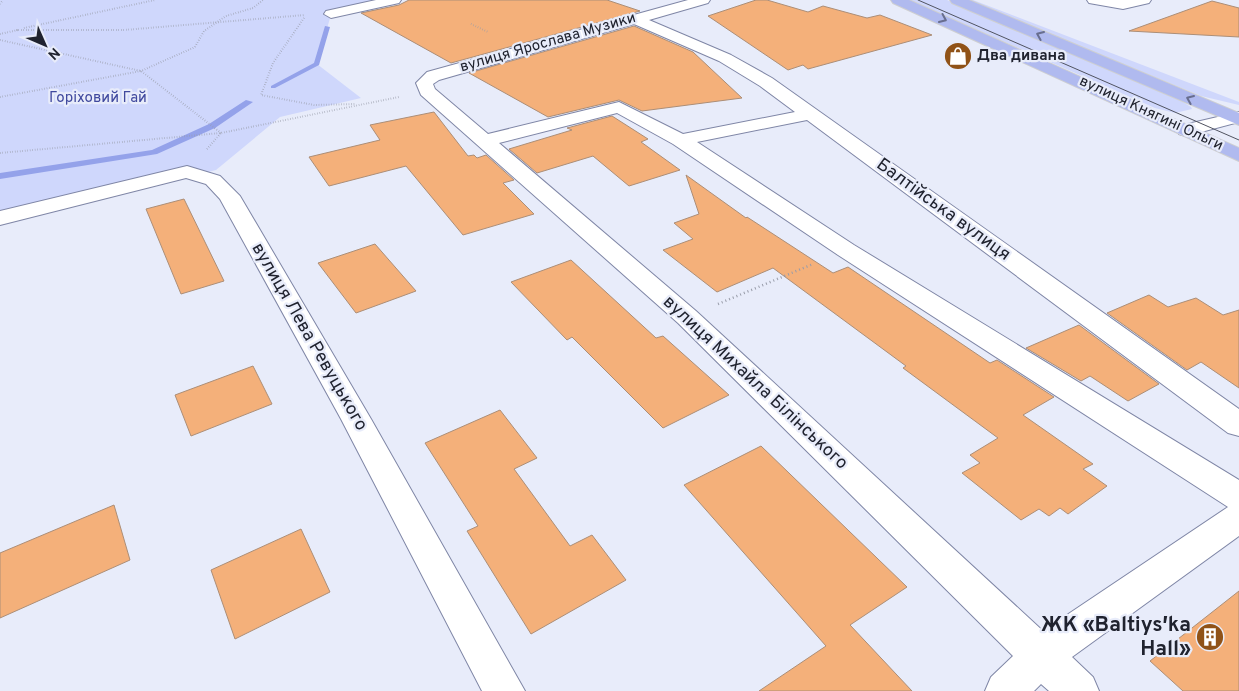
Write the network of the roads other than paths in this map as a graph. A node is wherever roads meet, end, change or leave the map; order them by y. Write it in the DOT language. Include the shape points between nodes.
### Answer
graph roads {
  1 [pos="394,0"];
  2 [pos="703,0"];
  3 [pos="898,0"];
  4 [pos="957,0"];
  5 [pos="1094,0"];
  6 [pos="1144,0"];
  7 [pos="331,14"];
  8 [pos="633,18"];
  9 [pos="425,87"];
  10 [pos="810,114"];
  11 [pos="1238,119"];
  12 [pos="1186,130"];
  13 [pos="484,140"];
  14 [pos="680,140"];
  15 [pos="1239,155"];
  16 [pos="0,218"];
  17 [pos="1239,425"];
  18 [pos="1239,497"];
  19 [pos="1239,517"];
  20 [pos="1042,655"];
  21 [pos="504,691"];
  22 [pos="1006,691"];
  23 [pos="1078,691"];
  1 -- 7 [label="street"];
  2 -- 8 [label="street, вулиця Ярослава Музики"];
  3 -- 12 [label="main road, вулиця Княгині Ольги, one-way"];
  11 -- 4 [label="main road, вулиця Княгині Ольги, one-way"];
  5 -- 6 [label="street" via="1123,5"];
  8 -- 9 [label="street, вулиця Ярослава Музики" via="433,76"];
  8 -- 10 [label="street, Балтійська вулиця" via="725,58 766,82"];
  9 -- 13 [label="street, вулиця Михайла Білінського"];
  10 -- 14 [label="street"];
  10 -- 17 [label="street, Балтійська вулиця"];
  11 -- 12 [label="street"];
  12 -- 15 [label="main road, вулиця Княгині Ольги"];
  13 -- 14 [label="street" via="619,107"];
  13 -- 20 [label="street, вулиця Михайла Білінського" via="687,318"];
  14 -- 18 [label="street" via="846,250"];
  16 -- 21 [label="street, вулиця Лева Ревуцького" via="187,172 213,180 229,196 356,419"];
  19 -- 20 [label="street"];
  20 -- 22 [label="street"];
  20 -- 23 [label="street, вулиця Михайла Білінського"];
}
